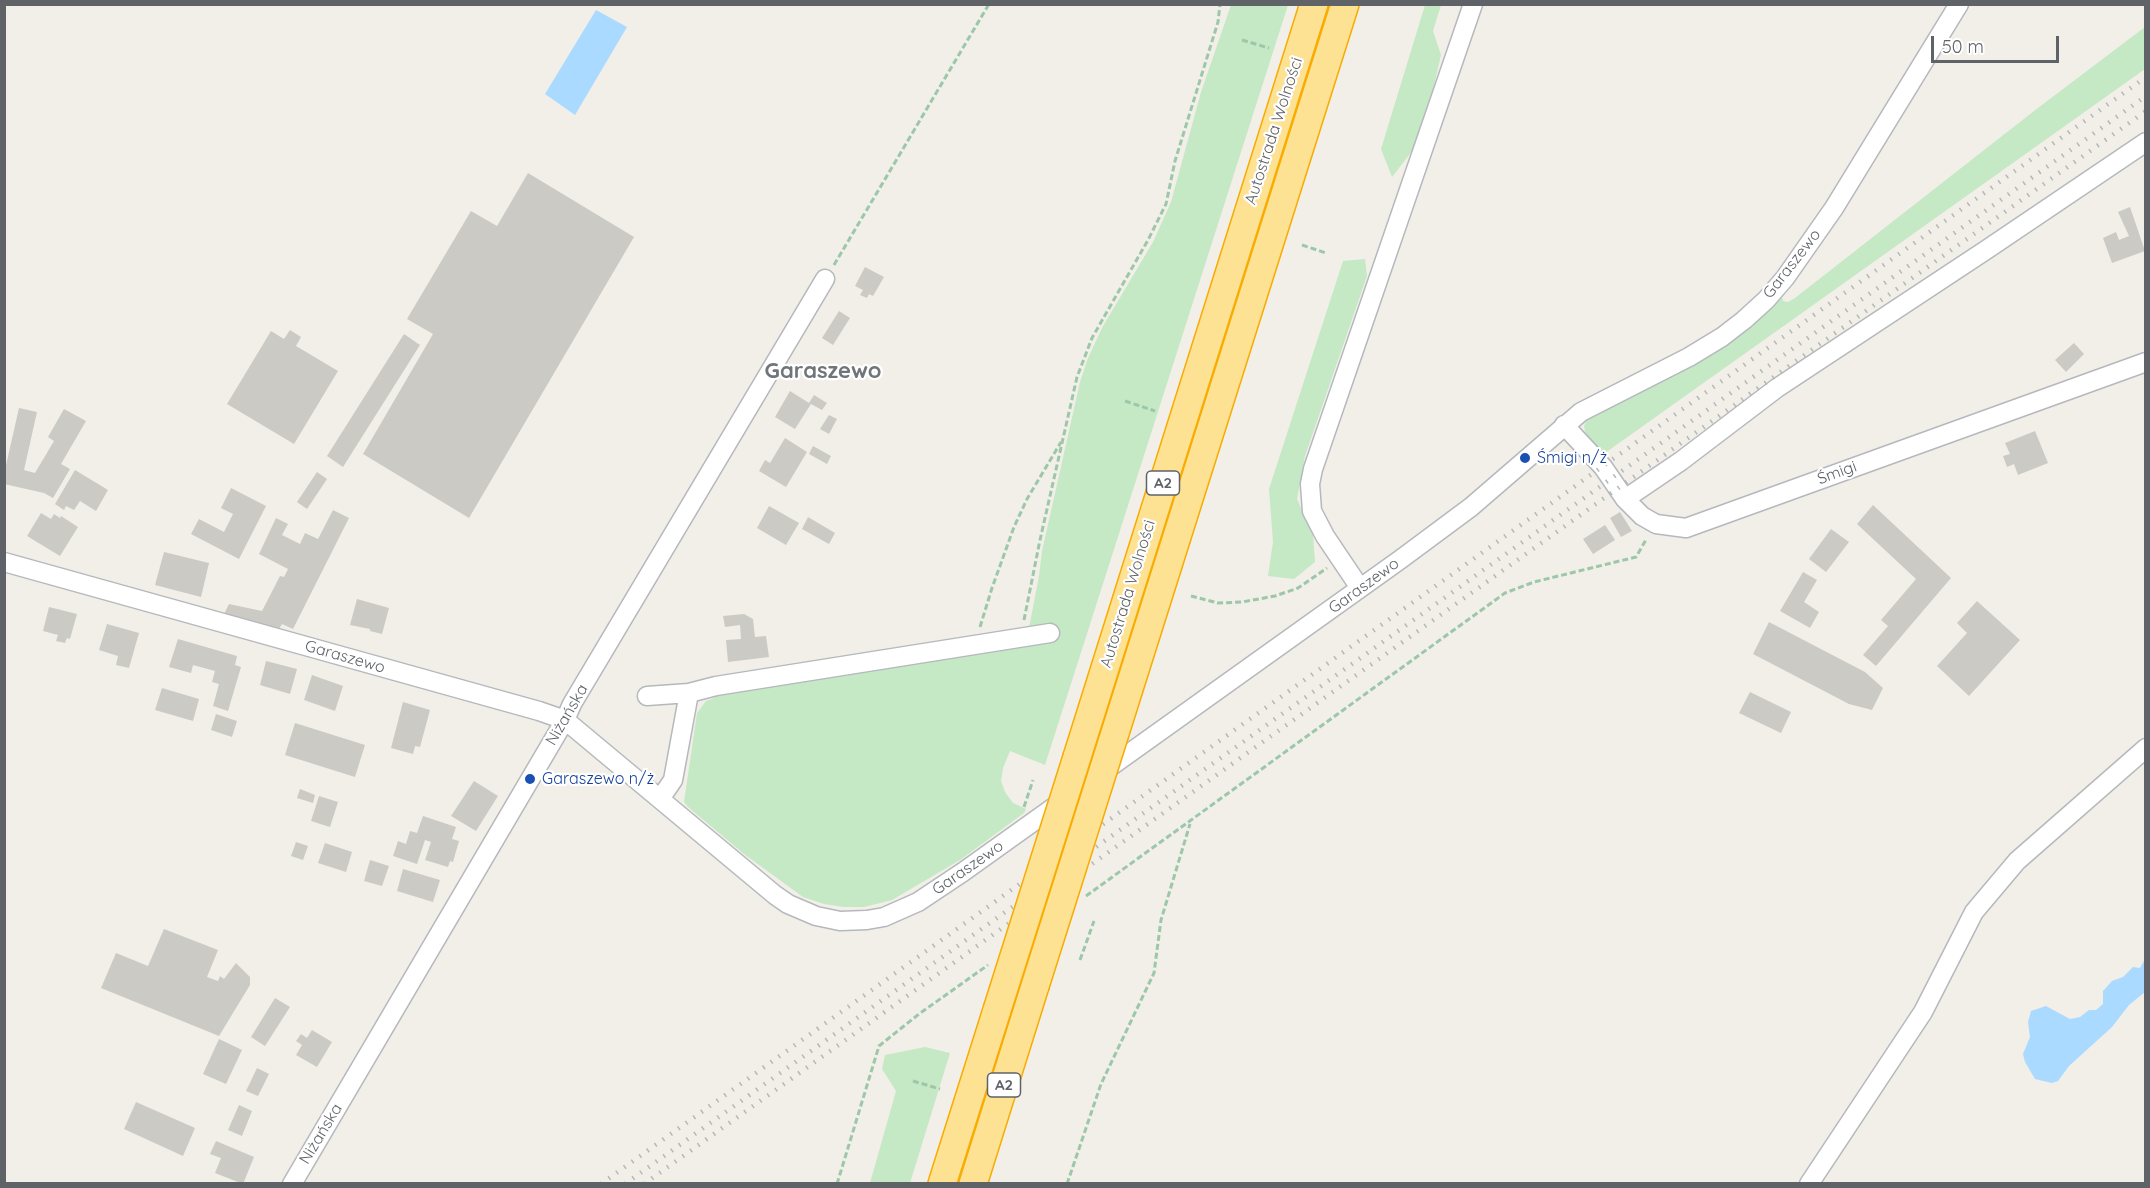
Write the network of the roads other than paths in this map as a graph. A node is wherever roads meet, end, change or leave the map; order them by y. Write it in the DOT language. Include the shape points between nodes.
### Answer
graph roads {
  1 [pos="1314,4"];
  2 [pos="1345,4"];
  3 [pos="1473,4"];
  4 [pos="1959,4"];
  5 [pos="2145,141"];
  6 [pos="825,279"];
  7 [pos="2145,362"];
  8 [pos="1564,425"];
  9 [pos="1625,499"];
  10 [pos="4,562"];
  11 [pos="1360,588"];
  12 [pos="1050,633"];
  13 [pos="689,693"];
  14 [pos="647,696"];
  15 [pos="565,720"];
  16 [pos="2145,748"];
  17 [pos="660,799"];
  18 [pos="292,1184"];
  19 [pos="942,1184"];
  20 [pos="973,1184"];
  21 [pos="1809,1184"];
  1 -- 19 [label="highway, Autostrada Wolności / A2, bridge"];
  2 -- 20 [label="highway, Autostrada Wolności / A2, bridge"];
  3 -- 11 [label="street" via="1312,468 1312,511"];
  4 -- 8 [label="street, Garaszewo" via="1834,208 1766,300 1722,337 1666,370 1591,406"];
  5 -- 9 [label="street" via="1777,388"];
  6 -- 15 [label="street, Niżańska"];
  7 -- 9 [label="street, Śmigi" via="1686,528 1656,524"];
  8 -- 9 [label="street, Śmigi" via="1603,467"];
  8 -- 11 [label="street, Garaszewo" via="1471,507"];
  10 -- 15 [label="street, Garaszewo"];
  11 -- 17 [label="street, Garaszewo" via="963,872 918,902 884,917 840,921 788,904"];
  12 -- 13 [label="street"];
  13 -- 14 [label="street"];
  13 -- 17 [label="street" via="673,780"];
  15 -- 17 [label="street, Garaszewo"];
  15 -- 18 [label="street, Niżańska"];
  16 -- 21 [label="street" via="2016,861 1974,912 1923,1012"];
}
